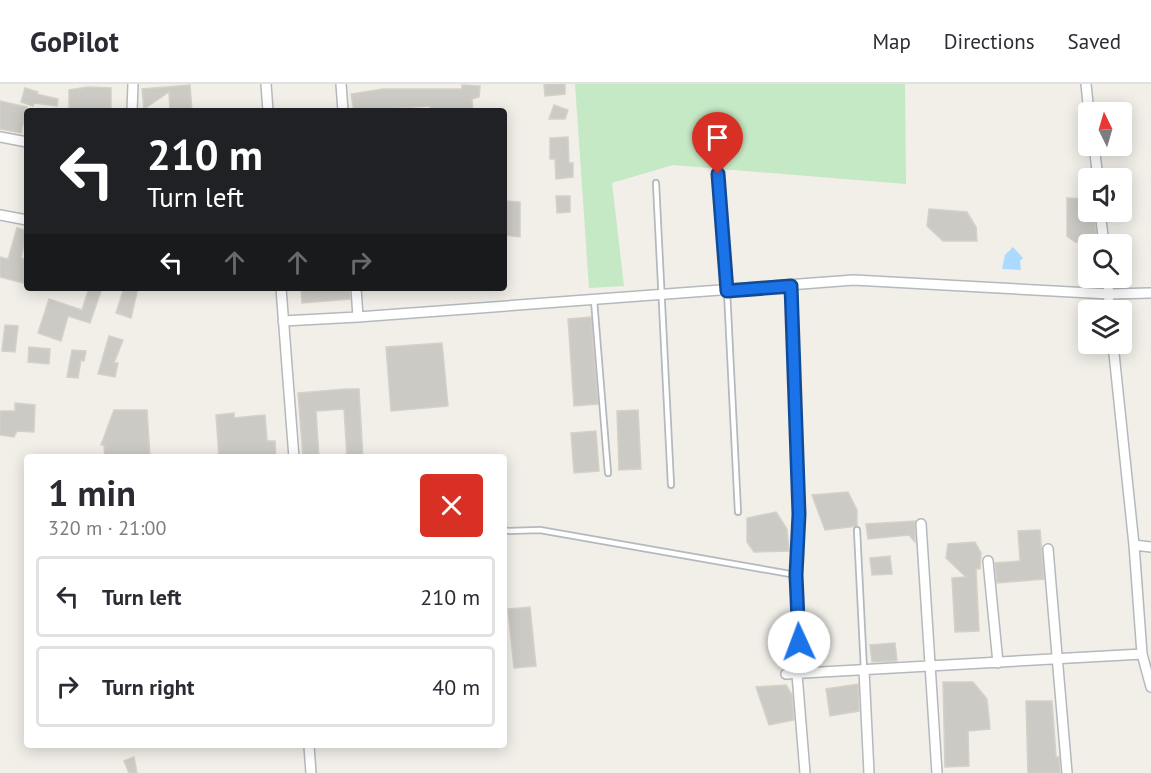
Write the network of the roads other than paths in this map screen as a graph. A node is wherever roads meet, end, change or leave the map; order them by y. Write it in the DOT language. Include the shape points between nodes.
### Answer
graph roads {
  1 [pos="133,84"];
  2 [pos="266,84"];
  3 [pos="341,84"];
  4 [pos="1086,84"];
  5 [pos="1094,84"];
  6 [pos="1088,102"];
  7 [pos="132,108"];
  8 [pos="268,108"];
  9 [pos="343,108"];
  10 [pos="0,137"];
  11 [pos="24,141"];
  12 [pos="718,174"];
  13 [pos="656,183"];
  14 [pos="0,215"];
  15 [pos="24,219"];
  16 [pos="791,286"];
  17 [pos="1109,288"];
  18 [pos="281,291"];
  19 [pos="356,291"];
  20 [pos="727,291"];
  21 [pos="1151,293"];
  22 [pos="1109,294"];
  23 [pos="661,296"];
  24 [pos="594,300"];
  25 [pos="1109,300"];
  26 [pos="358,317"];
  27 [pos="283,321"];
  28 [pos="1114,354"];
  29 [pos="294,454"];
  30 [pos="608,473"];
  31 [pos="671,485"];
  32 [pos="738,512"];
  33 [pos="799,514"];
  34 [pos="921,524"];
  35 [pos="857,530"];
  36 [pos="507,531"];
  37 [pos="1134,545"];
  38 [pos="1151,547"];
  39 [pos="1048,549"];
  40 [pos="988,561"];
  41 [pos="796,575"];
  42 [pos="799,642"];
  43 [pos="1142,654"];
  44 [pos="1058,659"];
  45 [pos="998,663"];
  46 [pos="929,666"];
  47 [pos="864,670"];
  48 [pos="786,674"];
  49 [pos="797,674"];
  50 [pos="1151,687"];
  51 [pos="309,748"];
  52 [pos="311,773"];
  53 [pos="805,773"];
  54 [pos="869,773"];
  55 [pos="937,773"];
  56 [pos="1066,773"];
  1 -- 7 [label="street"];
  2 -- 8 [label="street"];
  3 -- 9 [label="street"];
  4 -- 5 [label="street"];
  4 -- 6 [label="street"];
  10 -- 11 [label="street"];
  12 -- 20 [label="lane"];
  13 -- 23 [label="lane"];
  14 -- 15 [label="street"];
  16 -- 20 [label="street"];
  16 -- 22 [label="street" via="854,280"];
  16 -- 33 [label="lane"];
  17 -- 22 [label="street"];
  18 -- 27 [label="street"];
  19 -- 26 [label="street"];
  20 -- 23 [label="street"];
  20 -- 32 [label="lane"];
  21 -- 22 [label="street"];
  22 -- 25 [label="street"];
  23 -- 24 [label="street"];
  23 -- 31 [label="lane"];
  24 -- 26 [label="street"];
  24 -- 30 [label="lane"];
  26 -- 27 [label="street"];
  27 -- 29 [label="street"];
  28 -- 37 [label="street"];
  33 -- 41 [label="street"];
  34 -- 46 [label="street"];
  35 -- 47 [label="lane"];
  36 -- 41 [label="lane" via="540,530"];
  37 -- 38 [label="street"];
  37 -- 43 [label="street"];
  39 -- 44 [label="street"];
  40 -- 45 [label="street"];
  41 -- 42 [label="street"];
  43 -- 44 [label="street"];
  43 -- 50 [label="street"];
  44 -- 45 [label="street"];
  44 -- 56 [label="street"];
  45 -- 46 [label="street"];
  46 -- 47 [label="street"];
  46 -- 55 [label="street"];
  47 -- 49 [label="street"];
  47 -- 54 [label="street"];
  48 -- 49 [label="street"];
  49 -- 53 [label="street"];
  51 -- 52 [label="street"];
}
